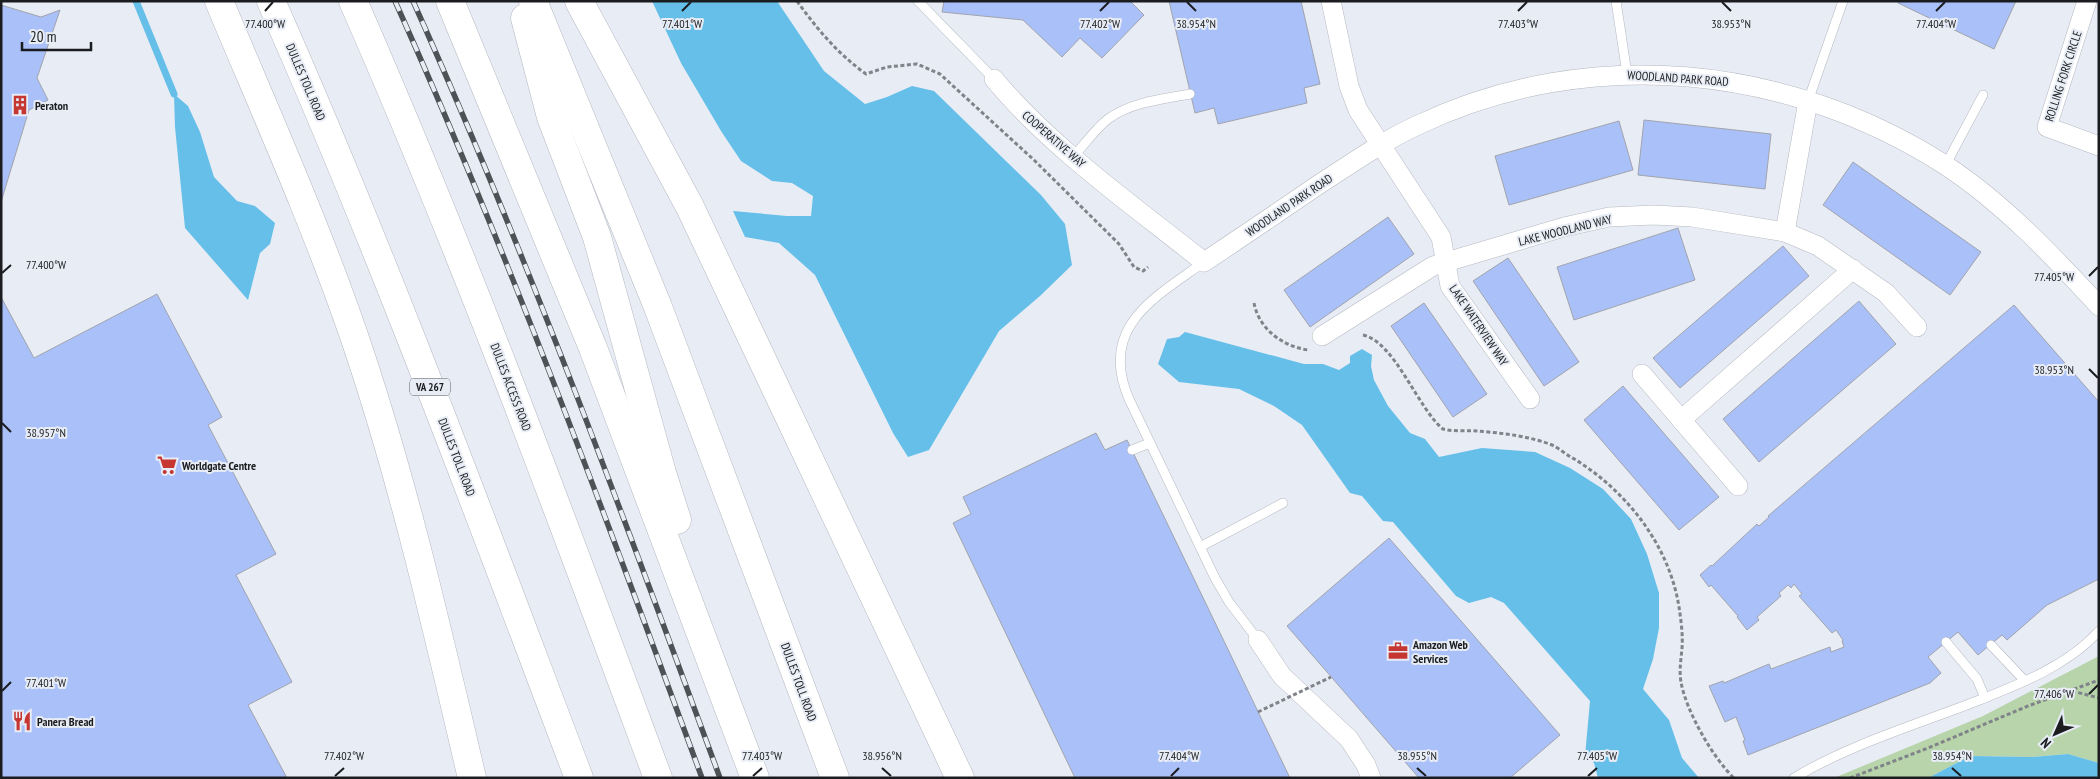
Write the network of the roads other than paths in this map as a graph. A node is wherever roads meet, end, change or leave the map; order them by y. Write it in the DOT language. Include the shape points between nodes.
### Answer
graph roads {
  1 [pos="219,1"];
  2 [pos="271,1"];
  3 [pos="353,1"];
  4 [pos="450,1"];
  5 [pos="520,1"];
  6 [pos="533,1"];
  7 [pos="578,1"];
  8 [pos="918,1"];
  9 [pos="1330,1"];
  10 [pos="1616,1"];
  11 [pos="1843,1"];
  12 [pos="2087,1"];
  13 [pos="1627,74"];
  14 [pos="994,79"];
  15 [pos="1190,94"];
  16 [pos="1983,95"];
  17 [pos="1808,102"];
  18 [pos="1380,145"];
  19 [pos="2099,146"];
  20 [pos="1074,157"];
  21 [pos="1945,166"];
  22 [pos="1785,232"];
  23 [pos="1204,262"];
  24 [pos="1445,262"];
  25 [pos="1853,269"];
  26 [pos="2099,306"];
  27 [pos="1917,327"];
  28 [pos="1316,343"];
  29 [pos="1642,374"];
  30 [pos="1530,399"];
  31 [pos="1681,420"];
  32 [pos="1150,443"];
  33 [pos="1132,450"];
  34 [pos="1738,486"];
  35 [pos="1283,503"];
  36 [pos="1200,547"];
  37 [pos="2097,634"];
  38 [pos="1258,640"];
  39 [pos="1946,642"];
  40 [pos="1990,645"];
  41 [pos="2026,681"];
  42 [pos="1985,698"];
  43 [pos="742,742"];
  44 [pos="472,778"];
  45 [pos="579,778"];
  46 [pos="658,778"];
  47 [pos="755,778"];
  48 [pos="835,778"];
  49 [pos="960,778"];
  50 [pos="1371,778"];
  51 [pos="1794,778"];
  1 -- 44 [label="highway" via="321,246 356,344 416,548"];
  2 -- 45 [label="highway, DULLES TOLL ROAD / VA 267" via="402,314"];
  3 -- 46 [label="highway, DULLES ACCESS ROAD" via="527,427"];
  4 -- 43 [label="highway" via="593,348"];
  5 -- 43 [label="highway" via="550,117 597,238 662,473 703,590"];
  6 -- 48 [label="highway, DULLES TOLL ROAD" via="658,307"];
  7 -- 49 [label="highway" via="690,207"];
  8 -- 14 [label="lane, COOPERATIVE WAY"];
  9 -- 18 [label="street" via="1353,98"];
  10 -- 13 [label="lane"];
  11 -- 17 [label="lane"];
  12 -- 19 [label="street, ROLLING FORK CIRCLE" via="2047,127"];
  13 -- 17 [label="street, WOODLAND PARK ROAD" via="1722,80"];
  13 -- 18 [label="street, WOODLAND PARK ROAD" via="1546,84 1494,97 1443,114"];
  14 -- 20 [label="street, COOPERATIVE WAY" via="1021,111"];
  15 -- 20 [label="lane" via="1124,110 1100,127"];
  16 -- 21 [label="lane"];
  17 -- 21 [label="street, WOODLAND PARK ROAD" via="1890,134"];
  17 -- 22 [label="street"];
  18 -- 23 [label="street, WOODLAND PARK ROAD"];
  18 -- 24 [label="street, LAKE WATERVIEW WAY" via="1441,237"];
  20 -- 23 [label="street, COOPERATIVE WAY"];
  21 -- 26 [label="street, WOODLAND PARK ROAD" via="2013,219"];
  22 -- 24 [label="street, LAKE WOODLAND WAY" via="1692,217 1609,217"];
  22 -- 25 [label="street, LAKE WOODLAND WAY" via="1818,246"];
  23 -- 32 [label="lane" via="1145,305 1124,336 1121,374 1124,387"];
  24 -- 28 [label="street, LAKE WOODLAND WAY" via="1433,266"];
  24 -- 30 [label="street, LAKE WATERVIEW WAY" via="1450,286"];
  25 -- 27 [label="street, LAKE WOODLAND WAY" via="1886,293"];
  25 -- 31 [label="street"];
  29 -- 31 [label="street"];
  31 -- 34 [label="street"];
  32 -- 33 [label="lane"];
  32 -- 36 [label="lane"];
  35 -- 36 [label="lane"];
  36 -- 38 [label="lane" via="1229,602"];
  37 -- 41 [label="lane"];
  38 -- 50 [label="street" via="1286,681 1350,739"];
  39 -- 42 [label="lane" via="1978,678"];
  40 -- 41 [label="lane"];
  41 -- 42 [label="lane"];
  42 -- 51 [label="lane" via="1843,753"];
  43 -- 47 [label="highway"];
}
